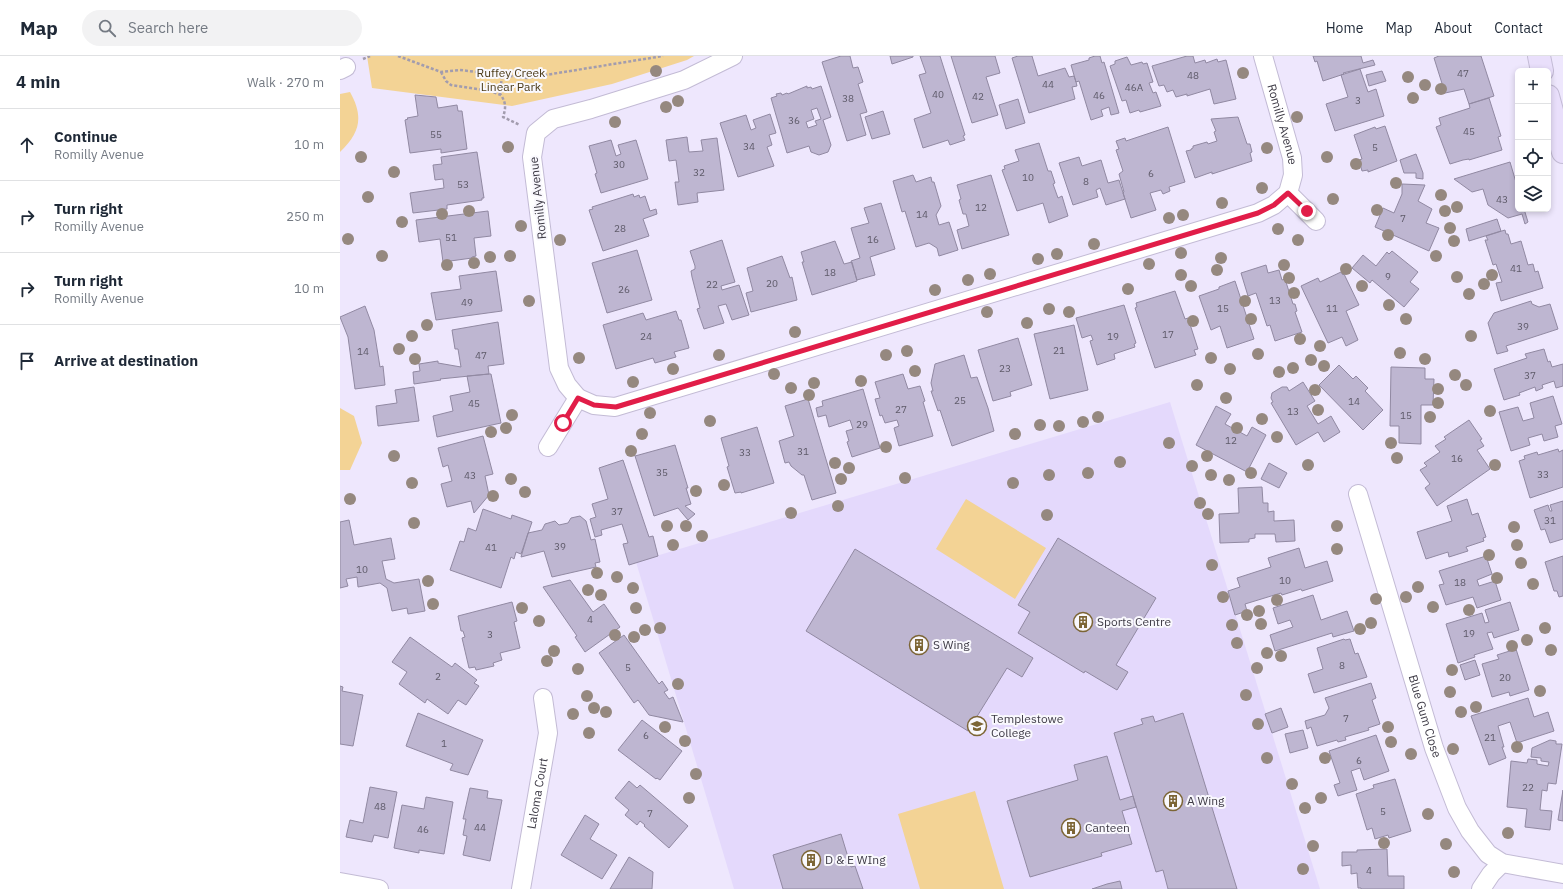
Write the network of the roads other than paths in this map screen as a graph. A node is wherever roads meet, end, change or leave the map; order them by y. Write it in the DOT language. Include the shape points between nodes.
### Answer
graph roads {
  1 [pos="733,56"];
  2 [pos="1263,56"];
  3 [pos="1539,56"];
  4 [pos="1541,68"];
  5 [pos="1550,104"];
  6 [pos="1563,152"];
  7 [pos="1288,193"];
  8 [pos="1316,221"];
  9 [pos="578,398"];
  10 [pos="548,447"];
  11 [pos="1358,494"];
  12 [pos="543,698"];
  13 [pos="1502,863"];
  14 [pos="1563,874"];
  15 [pos="340,882"];
  16 [pos="379,889"];
  17 [pos="521,889"];
  18 [pos="1481,889"];
  1 -- 9 [label="street, Romilly Avenue" via="684,80 553,119 536,133 532,157 559,368"];
  2 -- 7 [label="street, Romilly Avenue" via="1292,158 1293,175"];
  3 -- 4 [label="main road"];
  5 -- 6 [label="main road"];
  7 -- 8 [label="street"];
  7 -- 9 [label="street" via="1274,205 1258,213 616,407 594,405"];
  9 -- 10 [label="street"];
  11 -- 13 [label="street, Blue Gum Close" via="1434,748 1457,808 1470,831 1488,854"];
  12 -- 17 [label="street, Laloma Court" via="548,733"];
  13 -- 14 [label="street, Blue Gum Close"];
  13 -- 18 [label="street"];
  15 -- 16 [label="street"];
}
